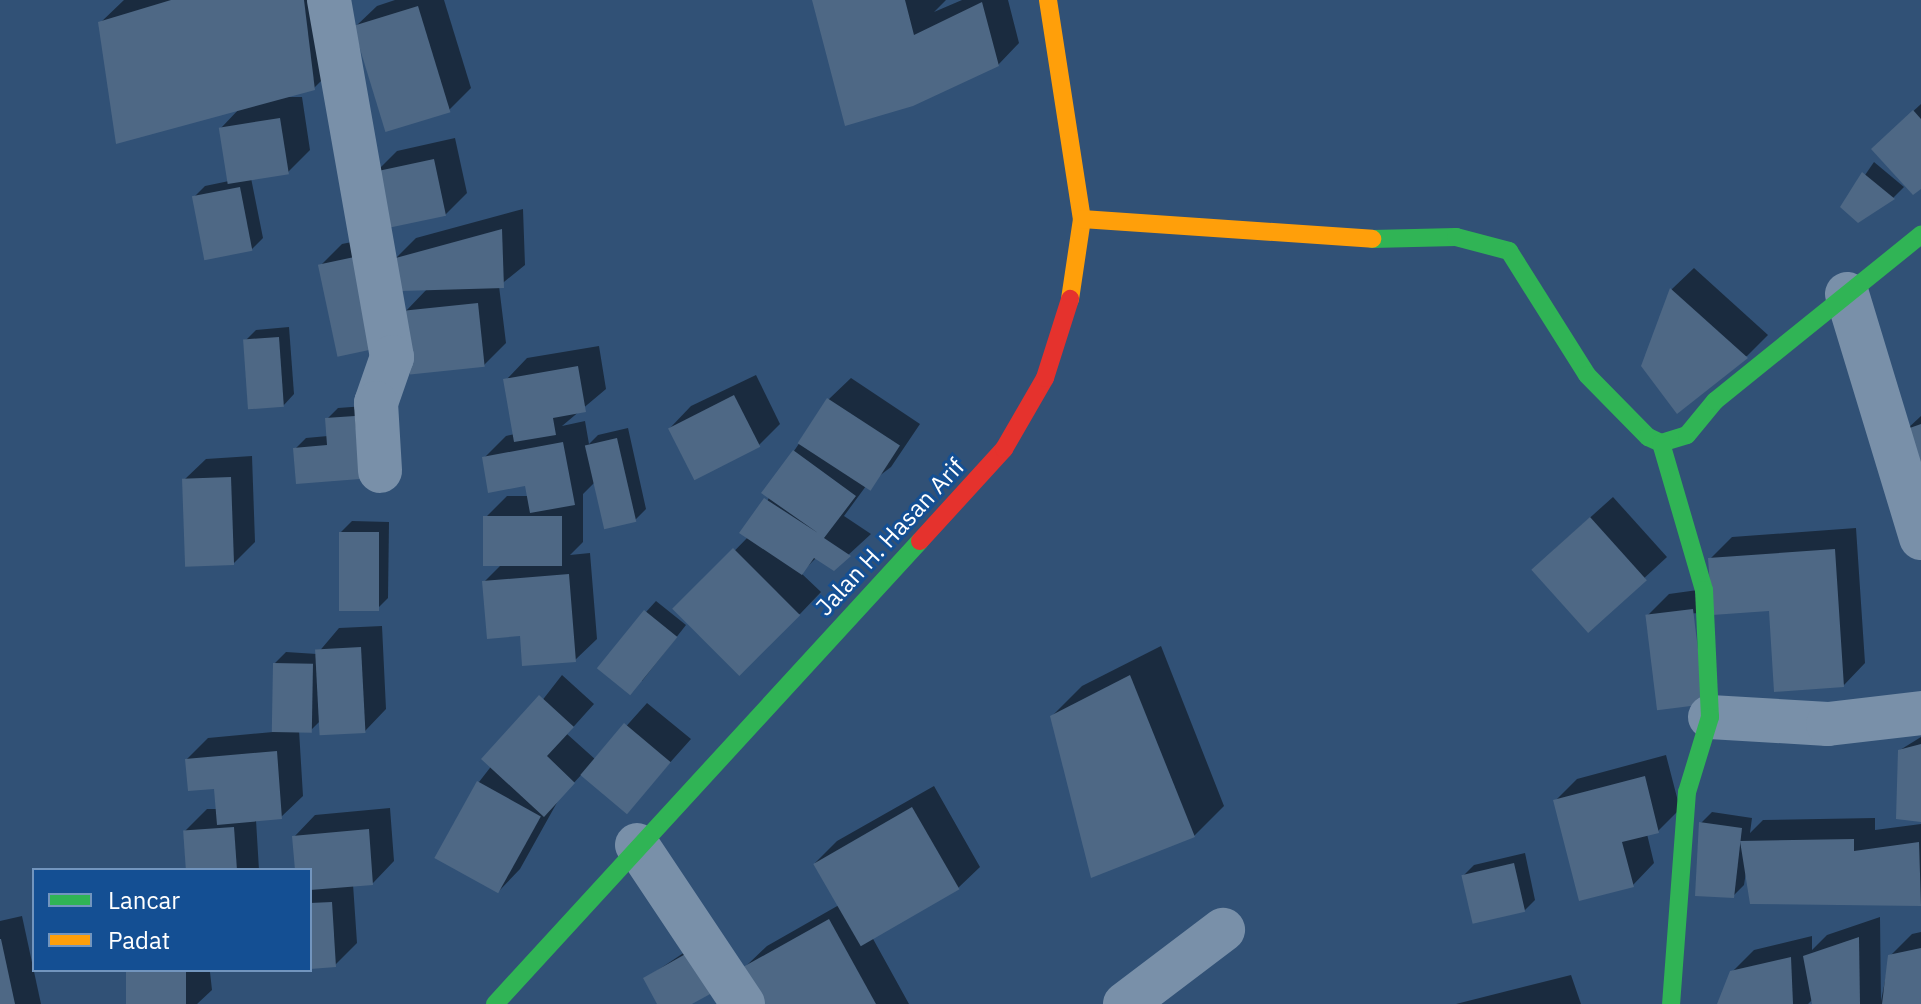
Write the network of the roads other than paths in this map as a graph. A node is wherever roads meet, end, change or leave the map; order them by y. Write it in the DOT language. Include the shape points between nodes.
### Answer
graph roads {
  1 [pos="329,0"];
  2 [pos="1048,0"];
  3 [pos="1082,219"];
  4 [pos="1921,235"];
  5 [pos="1847,294"];
  6 [pos="1661,443"];
  7 [pos="380,471"];
  8 [pos="1921,538"];
  9 [pos="1921,713"];
  10 [pos="1710,717"];
  11 [pos="637,845"];
  12 [pos="1223,930"];
  13 [pos="495,1004"];
  14 [pos="743,1004"];
  15 [pos="1125,1004"];
  16 [pos="1671,1004"];
  1 -- 7 [label="street" via="392,357 376,403"];
  2 -- 3 [label="street, Jalan H. Hasan Arif"];
  3 -- 6 [label="street" via="1349,240 1456,237 1509,251 1587,375 1648,437"];
  3 -- 11 [label="street, Jalan H. Hasan Arif" via="1068,311 1045,378 1004,449"];
  4 -- 5 [label="street"];
  5 -- 6 [label="street" via="1715,401 1687,435"];
  5 -- 8 [label="street"];
  6 -- 10 [label="street" via="1704,590"];
  9 -- 10 [label="street" via="1828,724"];
  10 -- 16 [label="street" via="1687,792"];
  11 -- 13 [label="street, Jalan H. Hasan Arif"];
  11 -- 14 [label="street"];
  12 -- 15 [label="street"];
}
